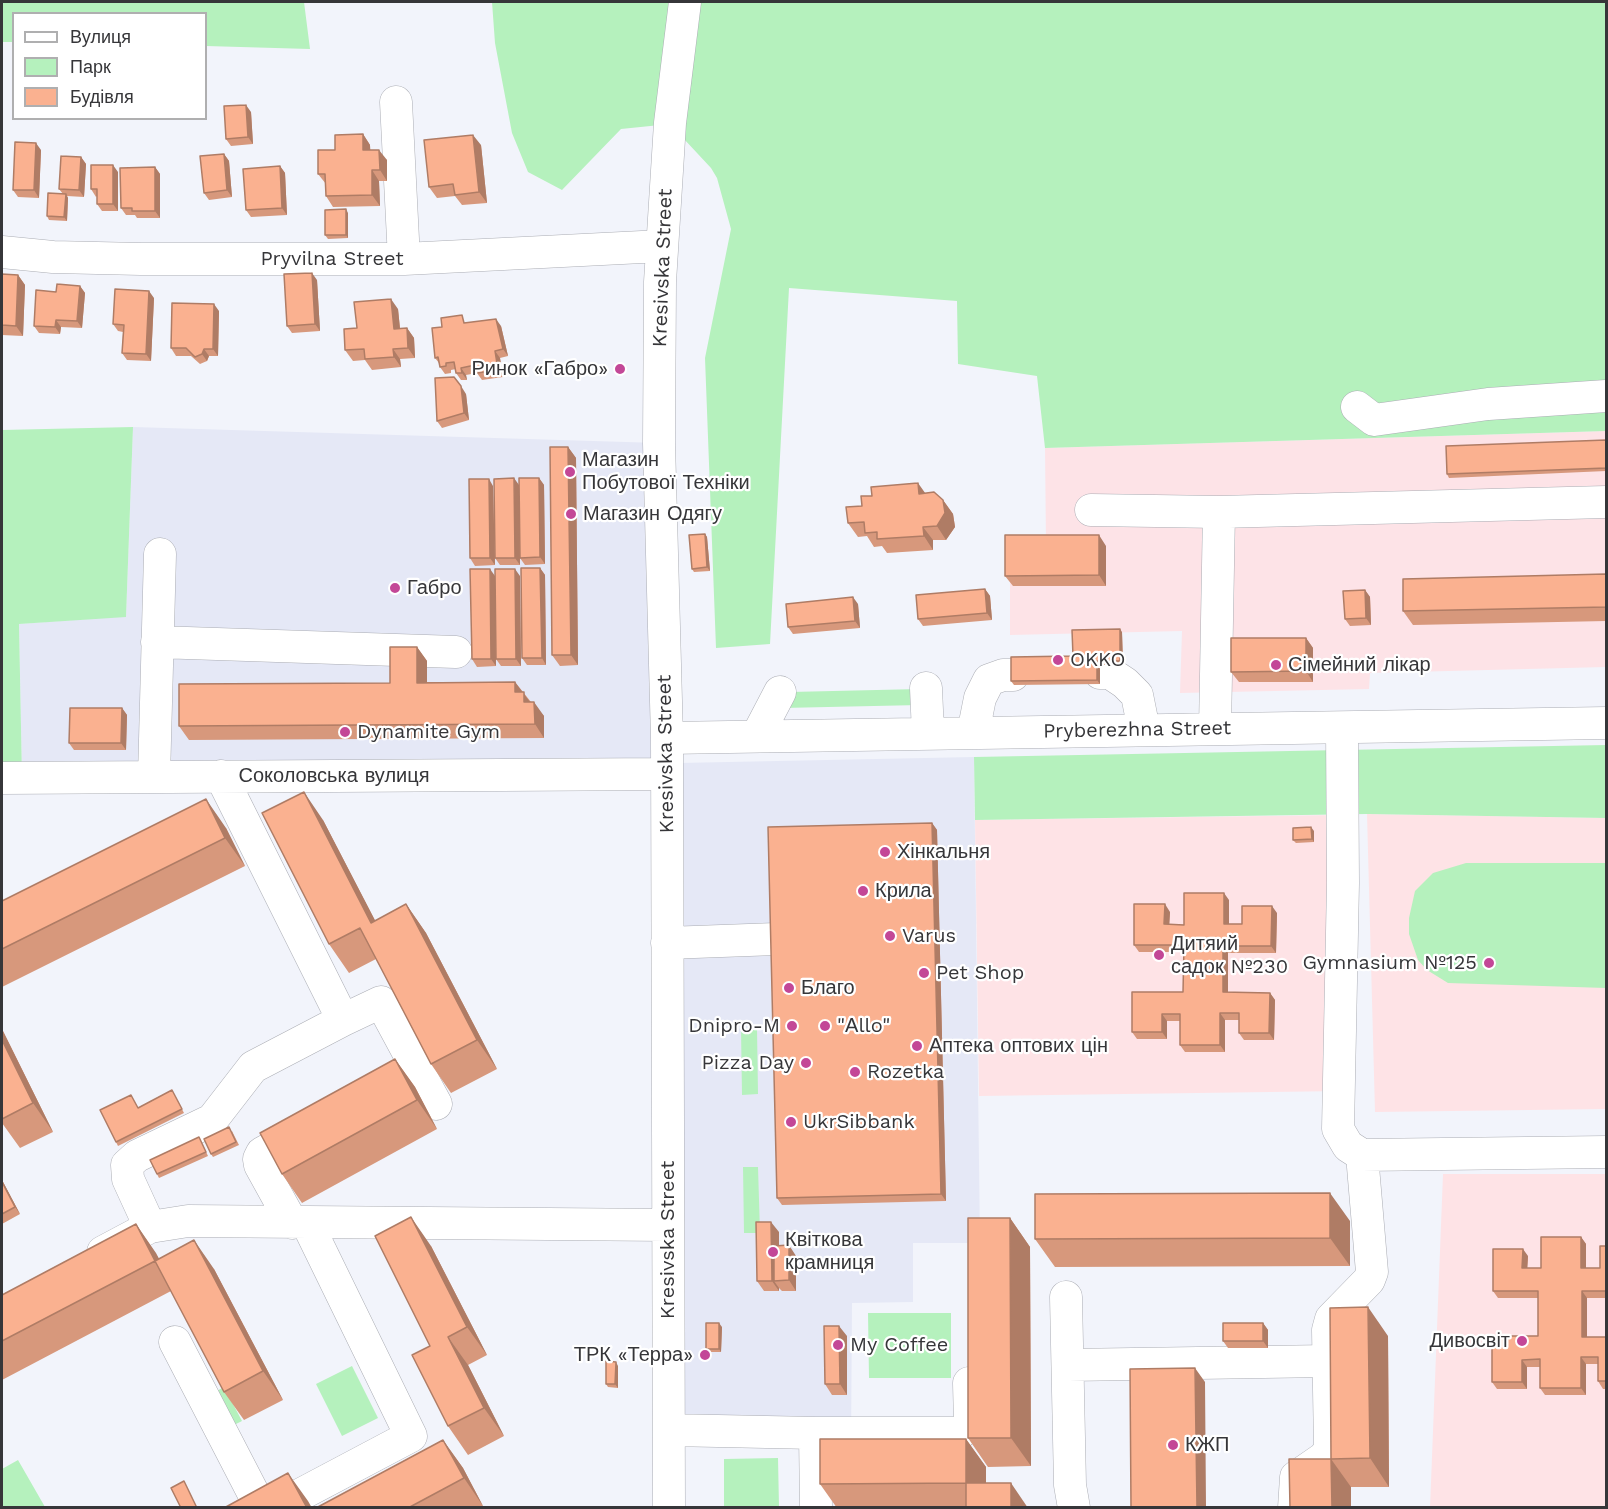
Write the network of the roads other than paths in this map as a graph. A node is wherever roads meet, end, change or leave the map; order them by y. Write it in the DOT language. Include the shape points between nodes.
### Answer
graph roads {
  1 [pos="685,2"];
  2 [pos="396,102"];
  3 [pos="662,246"];
  4 [pos="2,252"];
  5 [pos="404,259"];
  6 [pos="1606,396"];
  7 [pos="1357,407"];
  8 [pos="1606,502"];
  9 [pos="1091,510"];
  10 [pos="1219,512"];
  11 [pos="160,554"];
  12 [pos="157,642"];
  13 [pos="456,652"];
  14 [pos="1100,673"];
  15 [pos="1013,675"];
  16 [pos="926,688"];
  17 [pos="780,692"];
  18 [pos="1606,723"];
  19 [pos="1342,728"];
  20 [pos="1215,729"];
  21 [pos="1144,730"];
  22 [pos="928,733"];
  23 [pos="973,733"];
  24 [pos="757,736"];
  25 [pos="667,738"];
  26 [pos="667,774"];
  27 [pos="221,776"];
  28 [pos="154,777"];
  29 [pos="2,778"];
  30 [pos="776,939"];
  31 [pos="668,943"];
  32 [pos="344,1020"];
  33 [pos="436,1104"];
  34 [pos="334,1114"];
  35 [pos="1606,1152"];
  36 [pos="1362,1155"];
  37 [pos="1332,1204"];
  38 [pos="1367,1204"];
  39 [pos="300,1223"];
  40 [pos="668,1225"];
  41 [pos="150,1227"];
  42 [pos="81,1263"];
  43 [pos="1066,1297"];
  44 [pos="175,1342"];
  45 [pos="969,1353"];
  46 [pos="1328,1361"];
  47 [pos="1068,1365"];
  48 [pos="669,1430"];
  49 [pos="815,1433"];
  50 [pos="261,1508"];
  51 [pos="275,1508"];
  52 [pos="669,1508"];
  53 [pos="816,1508"];
  54 [pos="1074,1508"];
  55 [pos="1294,1508"];
  1 -- 3 [label="street, Kresivska Street" via="671,114"];
  2 -- 5 [label="street"];
  3 -- 5 [label="street, Pryvilna Street"];
  3 -- 25 [label="street, Kresivska Street" via="659,443"];
  4 -- 5 [label="street, Pryvilna Street" via="130,259"];
  6 -- 7 [label="street" via="1488,404 1374,420"];
  8 -- 10 [label="street"];
  9 -- 10 [label="street"];
  10 -- 20 [label="street"];
  11 -- 12 [label="street"];
  12 -- 13 [label="street"];
  12 -- 28 [label="street"];
  14 -- 21 [label="street" via="1110,673 1137,695"];
  15 -- 23 [label="street" via="989,680 980,698"];
  16 -- 22 [label="street"];
  17 -- 24 [label="street"];
  18 -- 19 [label="street, Pryberezhna Street"];
  19 -- 20 [label="street, Pryberezhna Street"];
  19 -- 36 [label="street" via="1338,1129 1348,1146"];
  20 -- 21 [label="street, Pryberezhna Street"];
  21 -- 23 [label="street, Pryberezhna Street"];
  22 -- 23 [label="street, Pryberezhna Street"];
  22 -- 24 [label="street, Pryberezhna Street"];
  24 -- 25 [label="street, Pryberezhna Street"];
  25 -- 26 [label="street, Kresivska Street"];
  26 -- 27 [label="street, Соколовська вулиця"];
  26 -- 31 [label="street, Kresivska Street"];
  27 -- 28 [label="street, Соколовська вулиця"];
  27 -- 32 [label="street"];
  28 -- 29 [label="street, Соколовська вулиця"];
  30 -- 31 [label="street"];
  31 -- 40 [label="street, Kresivska Street"];
  32 -- 33 [label="street" via="381,1002 407,1075"];
  32 -- 41 [label="street" via="253,1067 212,1120 137,1155 127,1166 128,1179"];
  34 -- 39 [label="street" via="259,1158"];
  35 -- 36 [label="street"];
  36 -- 38 [label="street"];
  37 -- 38 [label="street"];
  38 -- 46 [label="street" via="1372,1272 1369,1280 1330,1319"];
  39 -- 40 [label="street"];
  39 -- 41 [label="street" via="188,1221"];
  39 -- 51 [label="street" via="411,1436"];
  40 -- 48 [label="street, Kresivska Street"];
  41 -- 42 [label="street"];
  43 -- 47 [label="street"];
  44 -- 50 [label="street"];
  45 -- 49 [label="street" via="966,1430"];
  46 -- 47 [label="street"];
  46 -- 55 [label="street" via="1330,1448 1325,1457 1296,1477"];
  47 -- 54 [label="street" via="1070,1485"];
  48 -- 49 [label="street"];
  48 -- 52 [label="street, Kresivska Street"];
  49 -- 53 [label="street"];
}
